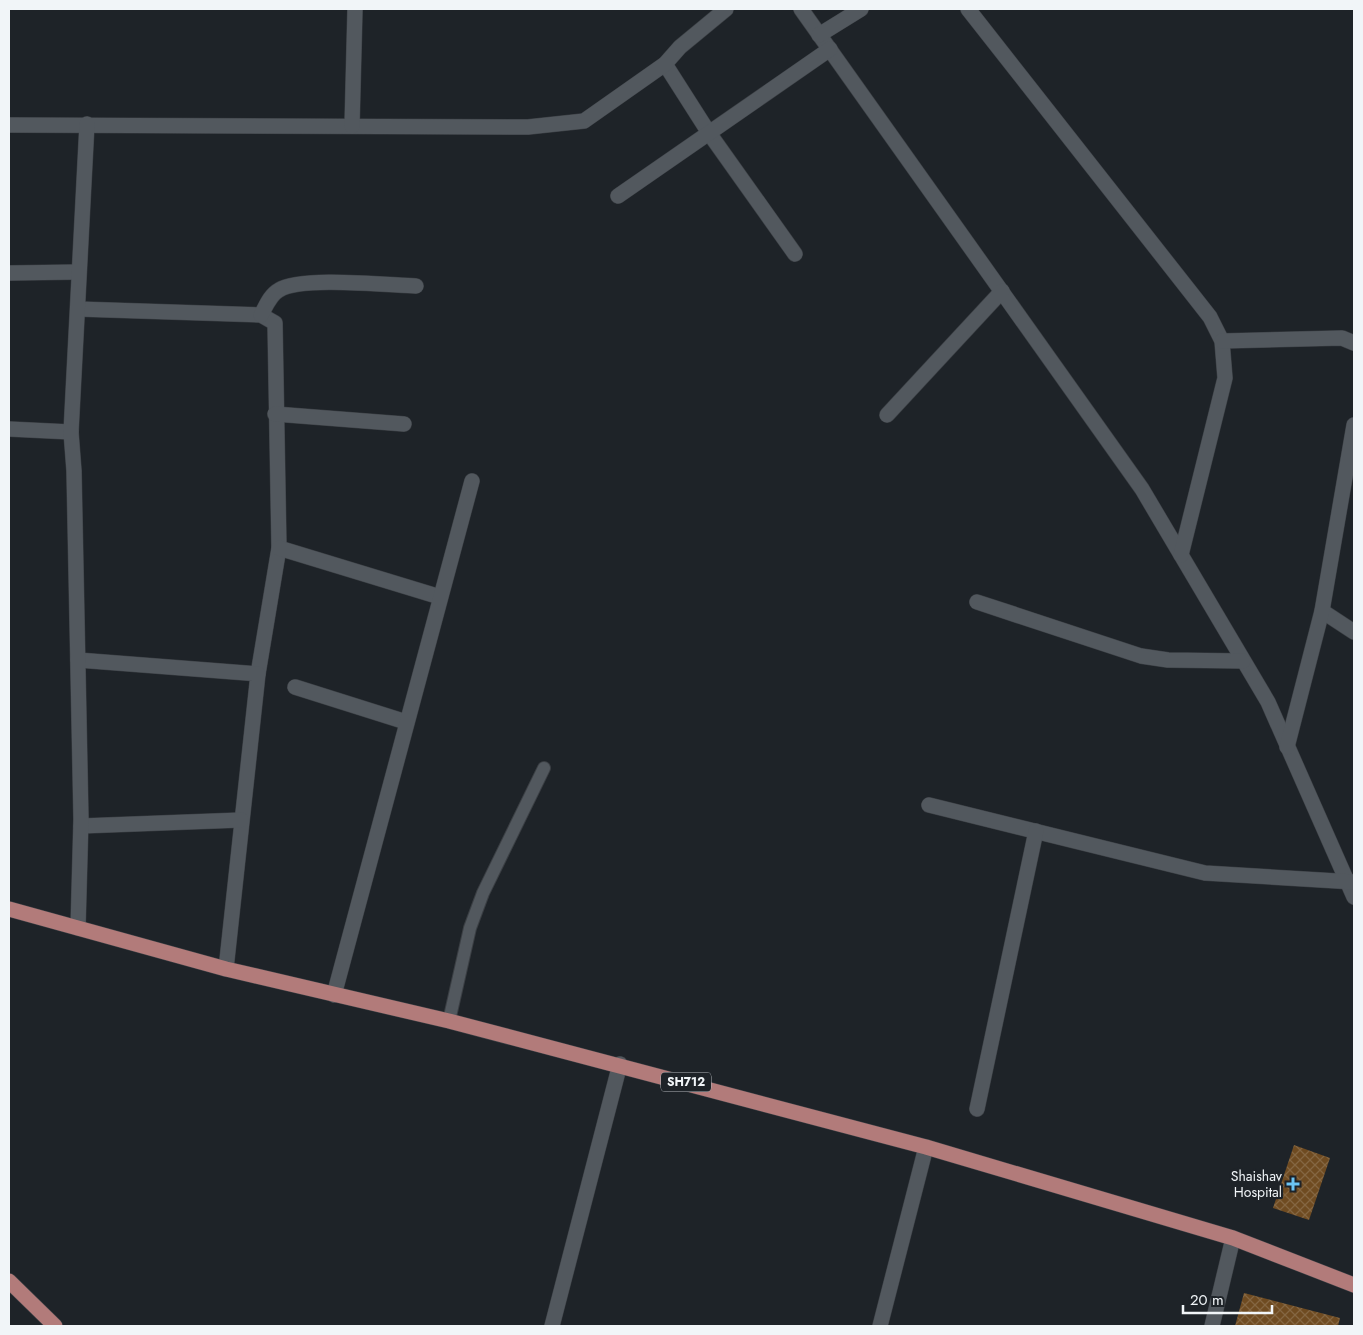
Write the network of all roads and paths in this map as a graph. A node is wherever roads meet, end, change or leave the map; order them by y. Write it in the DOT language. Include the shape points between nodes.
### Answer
graph roads {
  1 [pos="355,9"];
  2 [pos="726,9"];
  3 [pos="801,9"];
  4 [pos="860,9"];
  5 [pos="968,9"];
  6 [pos="819,35"];
  7 [pos="830,49"];
  8 [pos="665,64"];
  9 [pos="87,124"];
  10 [pos="9,125"];
  11 [pos="352,126"];
  12 [pos="709,133"];
  13 [pos="618,196"];
  14 [pos="794,254"];
  15 [pos="9,272"];
  16 [pos="78,272"];
  17 [pos="416,286"];
  18 [pos="1002,292"];
  19 [pos="78,309"];
  20 [pos="261,315"];
  21 [pos="1222,341"];
  22 [pos="1354,343"];
  23 [pos="275,414"];
  24 [pos="887,415"];
  25 [pos="404,424"];
  26 [pos="1354,425"];
  27 [pos="9,429"];
  28 [pos="71,432"];
  29 [pos="472,481"];
  30 [pos="279,548"];
  31 [pos="1181,554"];
  32 [pos="440,597"];
  33 [pos="977,602"];
  34 [pos="1322,611"];
  35 [pos="1354,632"];
  36 [pos="78,660"];
  37 [pos="1243,661"];
  38 [pos="258,674"];
  39 [pos="295,688"];
  40 [pos="406,722"];
  41 [pos="1287,747"];
  42 [pos="544,768"];
  43 [pos="929,805"];
  44 [pos="241,820"];
  45 [pos="81,826"];
  46 [pos="1036,831"];
  47 [pos="1350,882"];
  48 [pos="1354,897"];
  49 [pos="9,909"];
  50 [pos="78,928"];
  51 [pos="226,969"];
  52 [pos="334,995"];
  53 [pos="449,1021"];
  54 [pos="620,1064"];
  55 [pos="977,1109"];
  56 [pos="926,1147"];
  57 [pos="1232,1238"];
  58 [pos="9,1281"];
  59 [pos="1354,1285"];
  60 [pos="56,1326"];
  61 [pos="552,1326"];
  62 [pos="880,1326"];
  63 [pos="1212,1326"];
  1 -- 11 [label="street"];
  2 -- 8 [label="street" via="680,47"];
  3 -- 6 [label="street"];
  4 -- 6 [label="street"];
  5 -- 21 [label="street" via="1210,317"];
  6 -- 7 [label="street"];
  7 -- 12 [label="street"];
  7 -- 18 [label="street"];
  8 -- 11 [label="street" via="584,121 528,127"];
  8 -- 12 [label="street"];
  9 -- 10 [label="street"];
  9 -- 11 [label="street"];
  9 -- 16 [label="street"];
  12 -- 13 [label="street"];
  12 -- 14 [label="street"];
  15 -- 16 [label="street"];
  16 -- 19 [label="street"];
  17 -- 20 [label="street" via="307,283 287,286 272,296"];
  18 -- 24 [label="street"];
  18 -- 31 [label="street" via="1142,489"];
  19 -- 20 [label="street"];
  19 -- 28 [label="street"];
  20 -- 23 [label="street" via="272,319 276,328"];
  21 -- 22 [label="street" via="1342,338"];
  21 -- 31 [label="street" via="1225,378"];
  23 -- 25 [label="street"];
  23 -- 30 [label="street"];
  26 -- 34 [label="street"];
  27 -- 28 [label="street"];
  28 -- 36 [label="street"];
  29 -- 32 [label="street"];
  30 -- 32 [label="street"];
  30 -- 38 [label="street"];
  31 -- 37 [label="street"];
  32 -- 40 [label="street"];
  33 -- 37 [label="street" via="1141,656 1168,660"];
  34 -- 35 [label="street"];
  34 -- 41 [label="street"];
  36 -- 38 [label="street"];
  36 -- 45 [label="street"];
  37 -- 41 [label="street" via="1268,702"];
  38 -- 44 [label="street"];
  39 -- 40 [label="street"];
  40 -- 52 [label="street"];
  41 -- 47 [label="street"];
  42 -- 53 [label="lane" via="470,928"];
  43 -- 46 [label="street"];
  44 -- 45 [label="street"];
  44 -- 51 [label="street"];
  45 -- 50 [label="street"];
  46 -- 47 [label="street" via="1204,873"];
  46 -- 55 [label="street"];
  47 -- 48 [label="street"];
  49 -- 50 [label="main road, SH712"];
  50 -- 51 [label="main road, SH712"];
  51 -- 52 [label="main road, SH712"];
  52 -- 53 [label="main road, SH712"];
  53 -- 54 [label="main road, SH712"];
  54 -- 56 [label="main road, SH712"];
  54 -- 61 [label="street"];
  56 -- 57 [label="main road, SH712"];
  56 -- 62 [label="street"];
  57 -- 59 [label="main road, SH712"];
  57 -- 63 [label="street"];
  58 -- 60 [label="main road"];
}
